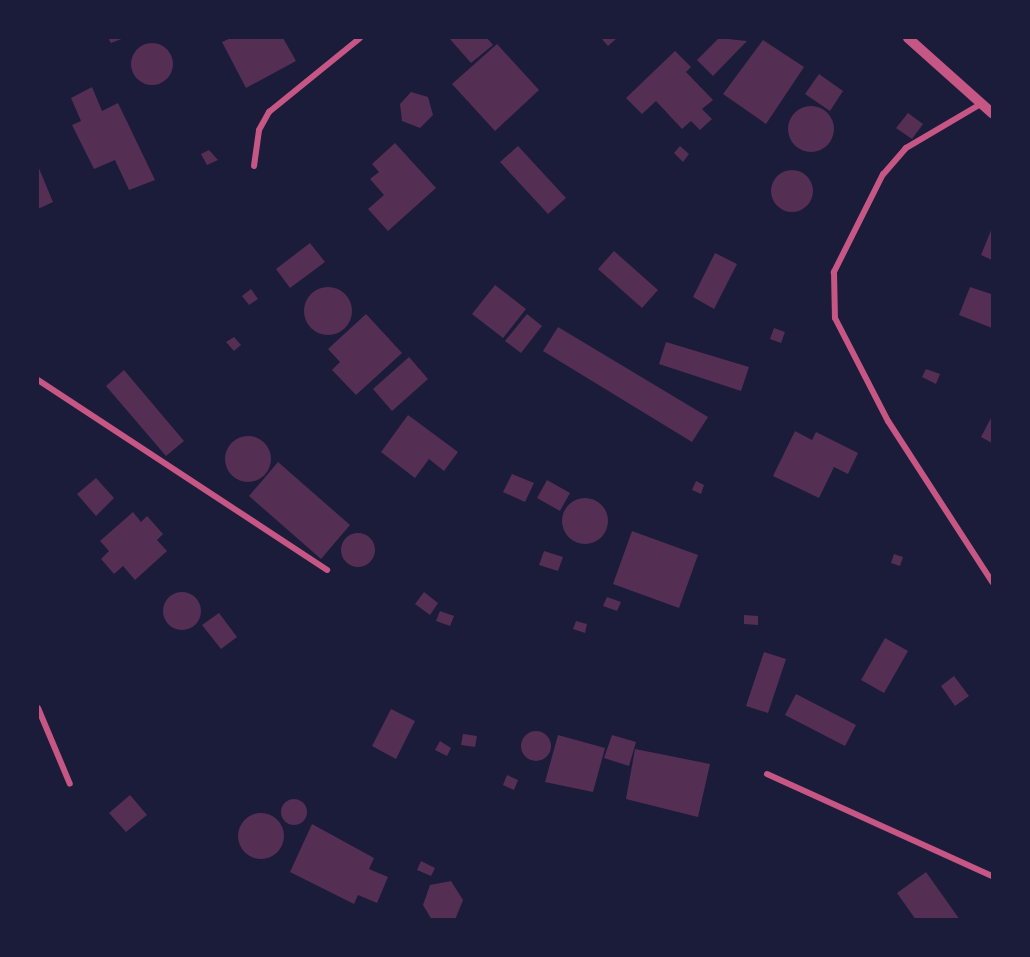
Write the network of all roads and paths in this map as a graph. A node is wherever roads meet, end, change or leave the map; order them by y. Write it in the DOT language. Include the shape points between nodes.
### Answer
graph roads {
  1 [pos="360,38"];
  2 [pos="908,38"];
  3 [pos="979,105"];
  4 [pos="993,114"];
  5 [pos="254,166"];
  6 [pos="38,380"];
  7 [pos="327,570"];
  8 [pos="993,582"];
  9 [pos="38,708"];
  10 [pos="767,774"];
  11 [pos="70,784"];
  12 [pos="993,876"];
  1 -- 5 [label="street" via="269,112 259,130"];
  2 -- 3 [label="street"];
  3 -- 4 [label="street"];
  3 -- 8 [label="street" via="906,148 883,174 834,272 835,318 888,421"];
  6 -- 7 [label="street"];
  9 -- 11 [label="street"];
  10 -- 12 [label="street"];
}
